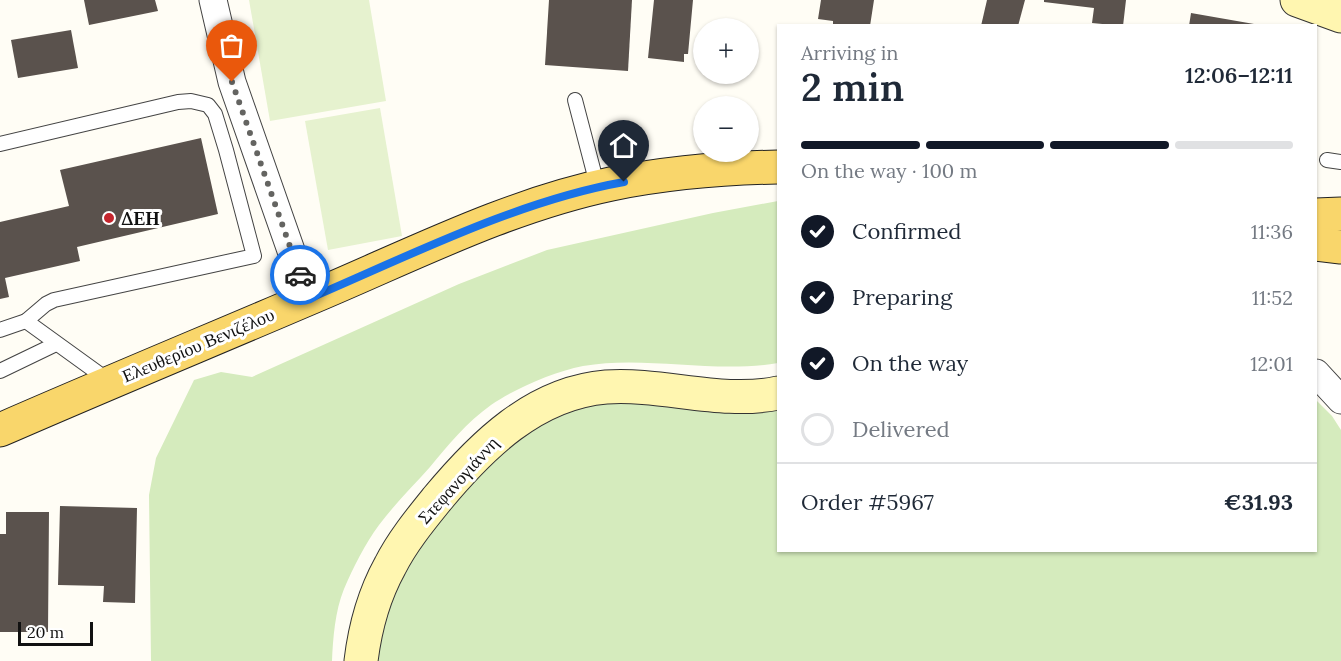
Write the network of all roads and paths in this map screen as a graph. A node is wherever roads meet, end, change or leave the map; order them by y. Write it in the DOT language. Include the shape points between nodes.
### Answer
graph roads {
  1 [pos="213,0"];
  2 [pos="1297,0"];
  3 [pos="1341,16"];
  4 [pos="575,100"];
  5 [pos="0,144"];
  6 [pos="777,166"];
  7 [pos="598,188"];
  8 [pos="1341,214"];
  9 [pos="1317,215"];
  10 [pos="1317,244"];
  11 [pos="1341,248"];
  12 [pos="308,299"];
  13 [pos="26,321"];
  14 [pos="0,330"];
  15 [pos="56,344"];
  16 [pos="0,371"];
  17 [pos="1317,374"];
  18 [pos="110,382"];
  19 [pos="777,393"];
  20 [pos="1341,400"];
  21 [pos="0,430"];
  22 [pos="361,661"];
  1 -- 12 [label="street" via="232,82"];
  2 -- 3 [label="street"];
  4 -- 7 [label="lane"];
  5 -- 13 [label="lane" via="178,102 208,105 215,114 226,150 254,256 54,300"];
  6 -- 7 [label="main road, Ελευθερίου Βενιζέλου" via="640,179"];
  7 -- 12 [label="main road, Ελευθερίου Βενιζέλου" via="492,221"];
  8 -- 9 [label="main road"];
  10 -- 11 [label="main road"];
  12 -- 18 [label="main road, Ελευθερίου Βενιζέλου"];
  13 -- 14 [label="lane"];
  13 -- 15 [label="lane"];
  15 -- 16 [label="lane"];
  15 -- 18 [label="lane"];
  17 -- 20 [label="street"];
  18 -- 21 [label="main road, Ελευθερίου Βενιζέλου"];
  19 -- 22 [label="street, Στεφανογιάννη" via="740,396 598,388 558,398 523,417 476,455 396,556 371,610"];
}
